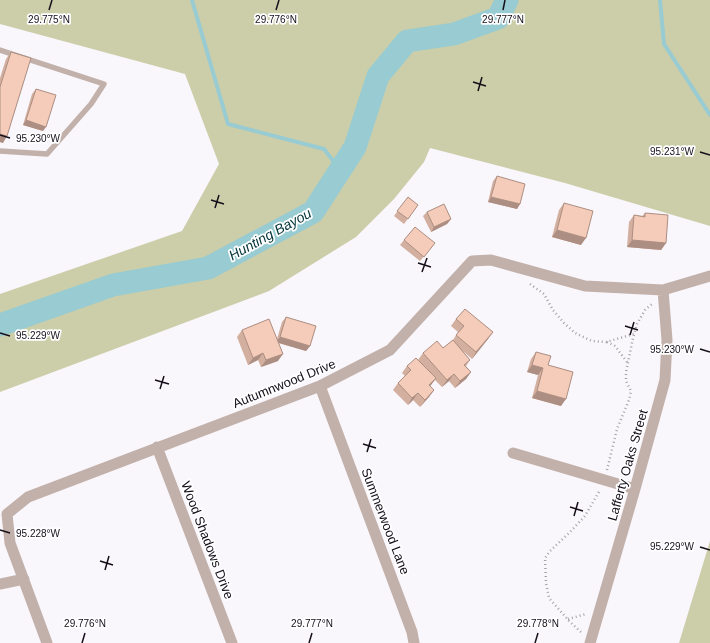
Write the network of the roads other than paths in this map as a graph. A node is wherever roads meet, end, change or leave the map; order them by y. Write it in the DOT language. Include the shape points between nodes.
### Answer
graph roads {
  1 [pos="0,50"];
  2 [pos="0,151"];
  3 [pos="710,276"];
  4 [pos="664,294"];
  5 [pos="320,386"];
  6 [pos="157,447"];
  7 [pos="514,453"];
  8 [pos="636,489"];
  9 [pos="24,579"];
  10 [pos="0,584"];
  11 [pos="590,642"];
  12 [pos="48,643"];
  13 [pos="232,643"];
  14 [pos="414,643"];
  1 -- 2 [label="lane" via="104,84 91,104 47,154"];
  3 -- 4 [label="street, Autumnwood Drive"];
  4 -- 5 [label="street, Autumnwood Drive" via="585,286 491,260 472,261 390,350"];
  4 -- 8 [label="street, Lafferty Oaks Street" via="667,340 665,380"];
  5 -- 6 [label="street, Autumnwood Drive"];
  5 -- 14 [label="street, Summerwood Lane" via="387,563"];
  6 -- 9 [label="street, Autumnwood Drive" via="28,497 7,514 10,543"];
  6 -- 13 [label="street, Wood Shadows Drive"];
  7 -- 8 [label="street"];
  8 -- 11 [label="street, Lafferty Oaks Street"];
  9 -- 10 [label="street"];
  9 -- 12 [label="street"];
}
